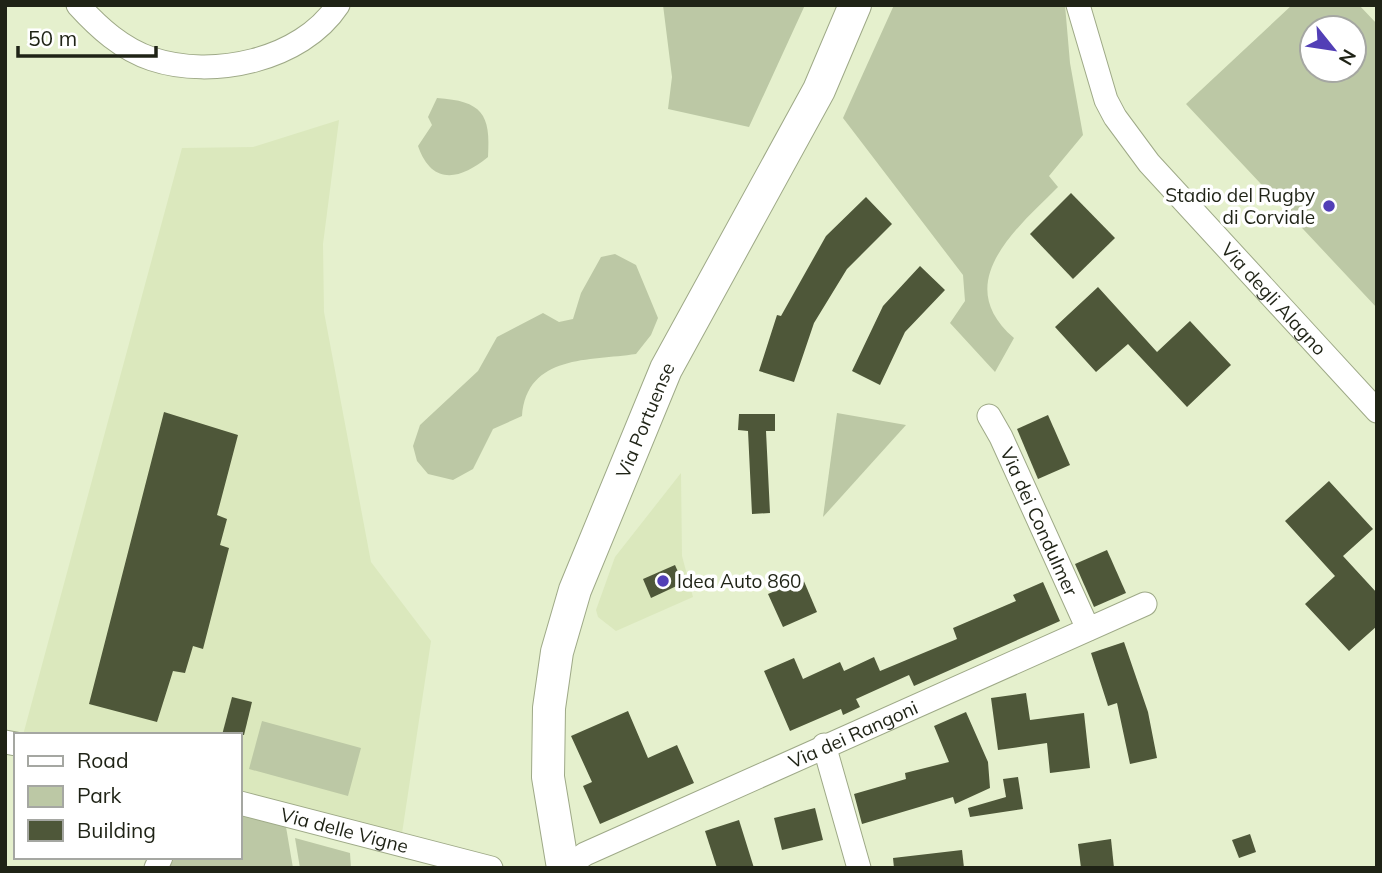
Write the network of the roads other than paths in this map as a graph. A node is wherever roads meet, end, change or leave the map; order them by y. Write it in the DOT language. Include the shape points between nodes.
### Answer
graph roads {
  1 [pos="78,5"];
  2 [pos="338,5"];
  3 [pos="855,5"];
  4 [pos="1078,5"];
  5 [pos="1377,411"];
  6 [pos="989,416"];
  7 [pos="1145,604"];
  8 [pos="1088,629"];
  9 [pos="824,745"];
  10 [pos="242,804"];
  11 [pos="491,868"];
  12 [pos="564,868"];
  13 [pos="859,868"];
  1 -- 2 [label="street" via="123,46 151,59 212,68 281,50 303,38"];
  3 -- 12 [label="main road, Via Portuense" via="819,90 666,369 567,614 551,686 548,737 550,797"];
  4 -- 5 [label="street, Via degli Alagno" via="1106,100 1122,127 1149,163"];
  6 -- 8 [label="street, Via dei Condulmer"];
  7 -- 8 [label="street, Via dei Rangoni"];
  8 -- 9 [label="street, Via dei Rangoni"];
  9 -- 12 [label="street, Via dei Rangoni"];
  9 -- 13 [label="street"];
  10 -- 11 [label="street, Via delle Vigne"];
}
